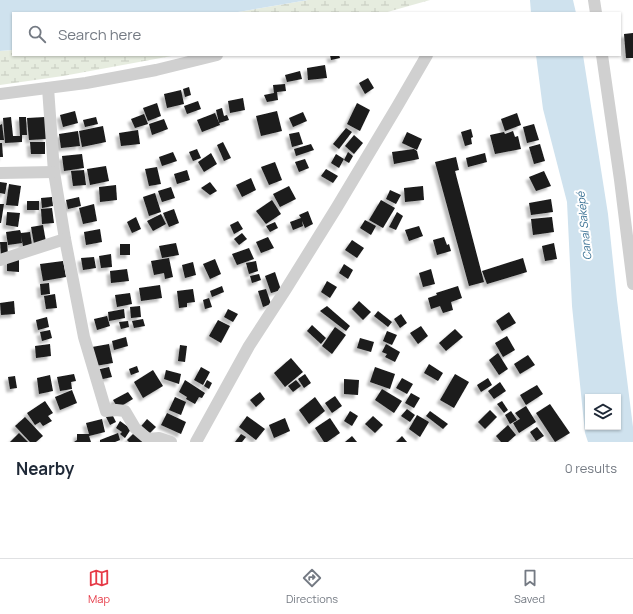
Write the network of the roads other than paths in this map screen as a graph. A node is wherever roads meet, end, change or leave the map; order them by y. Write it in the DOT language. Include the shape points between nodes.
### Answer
graph roads {
  1 [pos="594,0"];
  2 [pos="596,12"];
  3 [pos="213,56"];
  4 [pos="426,56"];
  5 [pos="602,56"];
  6 [pos="48,88"];
  7 [pos="0,94"];
  8 [pos="0,172"];
  9 [pos="54,172"];
  10 [pos="65,239"];
  11 [pos="0,260"];
  12 [pos="633,284"];
  13 [pos="171,442"];
  14 [pos="196,442"];
  1 -- 2 [label="street"];
  3 -- 6 [label="street" via="156,70"];
  4 -- 14 [label="street" via="337,207 249,346"];
  5 -- 12 [label="street"];
  6 -- 7 [label="street"];
  6 -- 9 [label="street"];
  8 -- 9 [label="street"];
  9 -- 10 [label="street"];
  10 -- 11 [label="street"];
  10 -- 13 [label="street" via="84,337 106,411 125,411 135,428 148,439 158,438"];
}
